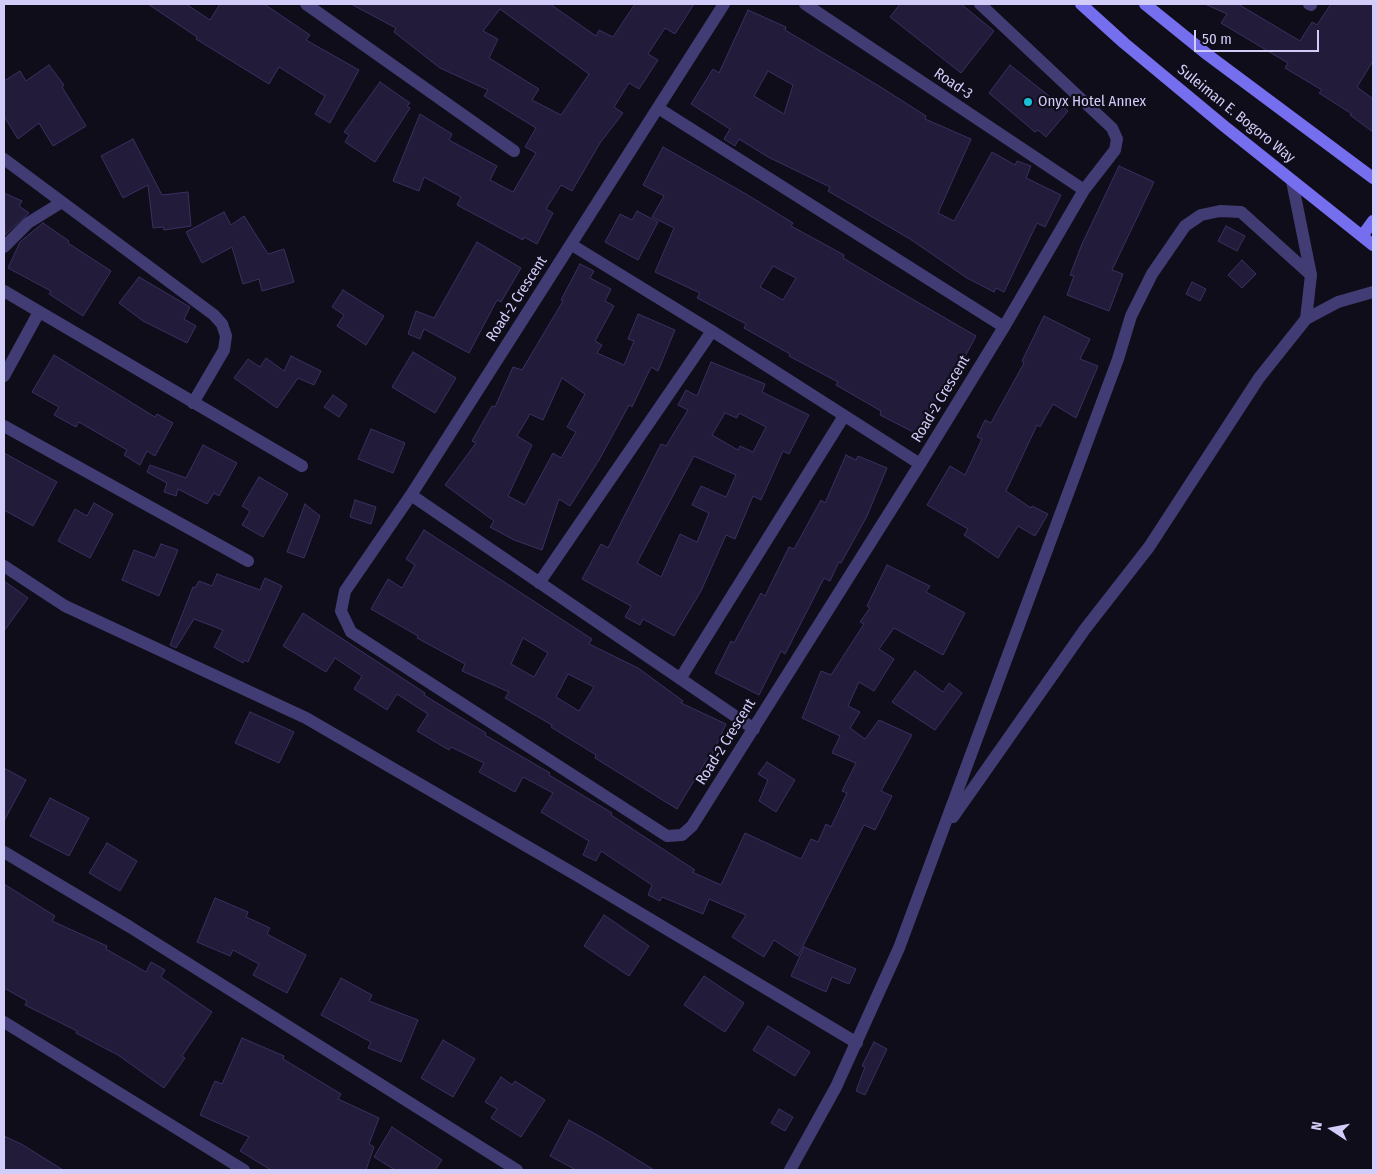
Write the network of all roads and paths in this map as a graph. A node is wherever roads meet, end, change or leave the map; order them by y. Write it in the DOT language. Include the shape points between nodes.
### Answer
graph roads {
  1 [pos="306,4"];
  2 [pos="724,4"];
  3 [pos="805,4"];
  4 [pos="980,4"];
  5 [pos="1081,4"];
  6 [pos="1145,4"];
  7 [pos="658,108"];
  8 [pos="514,151"];
  9 [pos="4,159"];
  10 [pos="1373,178"];
  11 [pos="1292,181"];
  12 [pos="1084,190"];
  13 [pos="62,202"];
  14 [pos="1373,221"];
  15 [pos="1362,236"];
  16 [pos="572,245"];
  17 [pos="1373,245"];
  18 [pos="4,247"];
  19 [pos="1312,275"];
  20 [pos="4,291"];
  21 [pos="1373,292"];
  22 [pos="39,312"];
  23 [pos="1306,319"];
  24 [pos="1004,327"];
  25 [pos="712,331"];
  26 [pos="4,376"];
  27 [pos="193,403"];
  28 [pos="844,416"];
  29 [pos="4,426"];
  30 [pos="920,464"];
  31 [pos="302,466"];
  32 [pos="411,495"];
  33 [pos="248,561"];
  34 [pos="4,566"];
  35 [pos="539,583"];
  36 [pos="680,679"];
  37 [pos="754,729"];
  38 [pos="941,834"];
  39 [pos="4,852"];
  40 [pos="4,1022"];
  41 [pos="857,1042"];
  42 [pos="244,1170"];
  43 [pos="517,1170"];
  44 [pos="790,1170"];
  1 -- 8 [label="street"];
  2 -- 7 [label="street, Road-2 Crescent"];
  3 -- 12 [label="street, Road-3"];
  4 -- 12 [label="street, Road-2 Crescent" via="1112,128 1117,140 1115,150"];
  5 -- 11 [label="main road, Suleiman E. Bogoro Way"];
  6 -- 10 [label="main road, Suleiman E. Bogoro Way"];
  7 -- 16 [label="street, Road-2 Crescent"];
  7 -- 24 [label="street"];
  9 -- 13 [label="street"];
  11 -- 15 [label="main road, Suleiman E. Bogoro Way"];
  11 -- 19 [label="street"];
  12 -- 24 [label="street, Road-2 Crescent"];
  13 -- 18 [label="street" via="28,223"];
  13 -- 27 [label="street" via="222,324 226,336 224,350"];
  14 -- 15 [label="main road"];
  15 -- 17 [label="main road, Suleiman E. Bogoro Way"];
  16 -- 25 [label="street"];
  16 -- 32 [label="street, Road-2 Crescent"];
  19 -- 23 [label="street"];
  19 -- 38 [label="street" via="1241,212 1220,211 1201,215 1185,226 1152,274 1131,316 1118,359"];
  20 -- 22 [label="street"];
  21 -- 23 [label="street" via="1338,302"];
  22 -- 26 [label="street"];
  22 -- 27 [label="street"];
  23 -- 38 [label="street" via="1259,378 1149,547 1057,669"];
  24 -- 30 [label="street, Road-2 Crescent"];
  25 -- 28 [label="street"];
  25 -- 35 [label="street"];
  27 -- 31 [label="street"];
  28 -- 30 [label="street"];
  28 -- 36 [label="street"];
  29 -- 33 [label="street"];
  30 -- 37 [label="street, Road-2 Crescent"];
  32 -- 35 [label="street"];
  32 -- 37 [label="street, Road-2 Crescent" via="344,591 341,611 351,632 666,836 682,835 692,826"];
  34 -- 41 [label="street" via="65,606 306,718"];
  35 -- 36 [label="street"];
  36 -- 37 [label="street"];
  38 -- 41 [label="street" via="899,948"];
  39 -- 43 [label="street" via="130,927"];
  40 -- 42 [label="street"];
  41 -- 44 [label="street"];
}
